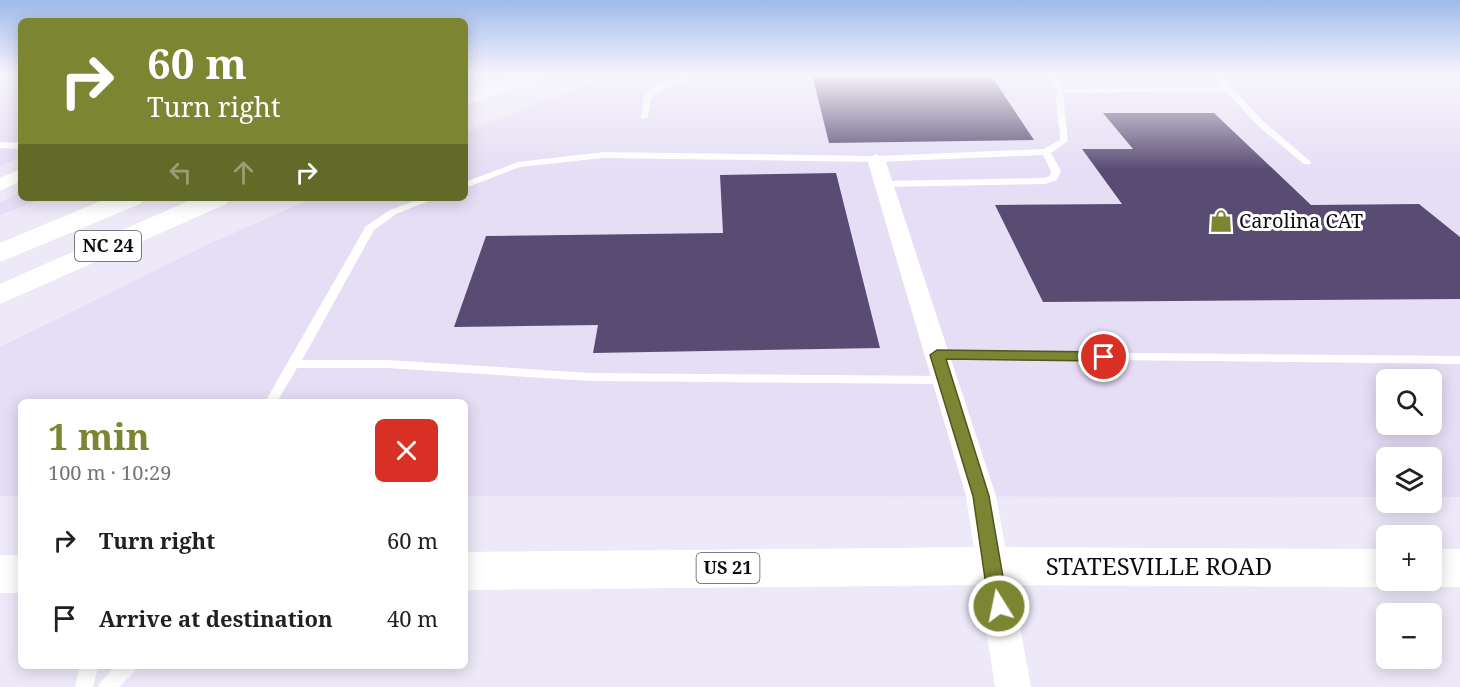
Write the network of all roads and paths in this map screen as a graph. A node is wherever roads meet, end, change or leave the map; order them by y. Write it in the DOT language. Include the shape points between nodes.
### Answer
graph roads {
  1 [pos="646,106"];
  2 [pos="1060,106"];
  3 [pos="1244,106"];
  4 [pos="644,117"];
  5 [pos="0,145"];
  6 [pos="18,146"];
  7 [pos="1046,152"];
  8 [pos="876,159"];
  9 [pos="1307,162"];
  10 [pos="18,176"];
  11 [pos="468,184"];
  12 [pos="884,184"];
  13 [pos="0,185"];
  14 [pos="124,201"];
  15 [pos="193,201"];
  16 [pos="210,201"];
  17 [pos="423,201"];
  18 [pos="0,253"];
  19 [pos="88,254"];
  20 [pos="0,295"];
  21 [pos="937,355"];
  22 [pos="1460,360"];
  23 [pos="293,364"];
  24 [pos="945,380"];
  25 [pos="273,399"];
  26 [pos="991,566"];
  27 [pos="1376,568"];
  28 [pos="1442,568"];
  29 [pos="1460,568"];
  30 [pos="468,571"];
  31 [pos="0,574"];
  32 [pos="18,574"];
  33 [pos="88,669"];
  34 [pos="125,669"];
  35 [pos="84,687"];
  36 [pos="107,687"];
  37 [pos="1013,687"];
  1 -- 4 [label="lane"];
  2 -- 7 [label="lane" via="1066,128 1064,141"];
  3 -- 9 [label="lane"];
  5 -- 6 [label="lane"];
  7 -- 8 [label="lane"];
  7 -- 12 [label="lane" via="1056,171 1054,178 1045,181"];
  8 -- 11 [label="lane" via="603,155 518,165"];
  8 -- 12 [label="street"];
  10 -- 13 [label="street"];
  12 -- 21 [label="street"];
  14 -- 18 [label="main road, NC 24"];
  15 -- 19 [label="main road"];
  16 -- 19 [label="main road, NC 24"];
  17 -- 23 [label="lane" via="393,212 370,228"];
  19 -- 20 [label="main road, NC 24"];
  21 -- 22 [label="lane"];
  21 -- 24 [label="street"];
  23 -- 24 [label="lane" via="386,364 591,377"];
  23 -- 25 [label="lane"];
  24 -- 26 [label="street" via="981,496"];
  26 -- 27 [label="main road, STATESVILLE ROAD / US 21"];
  26 -- 30 [label="main road, STATESVILLE ROAD / US 21"];
  26 -- 37 [label="street"];
  28 -- 29 [label="main road"];
  31 -- 32 [label="main road"];
  33 -- 35 [label="lane"];
  34 -- 36 [label="lane"];
}
